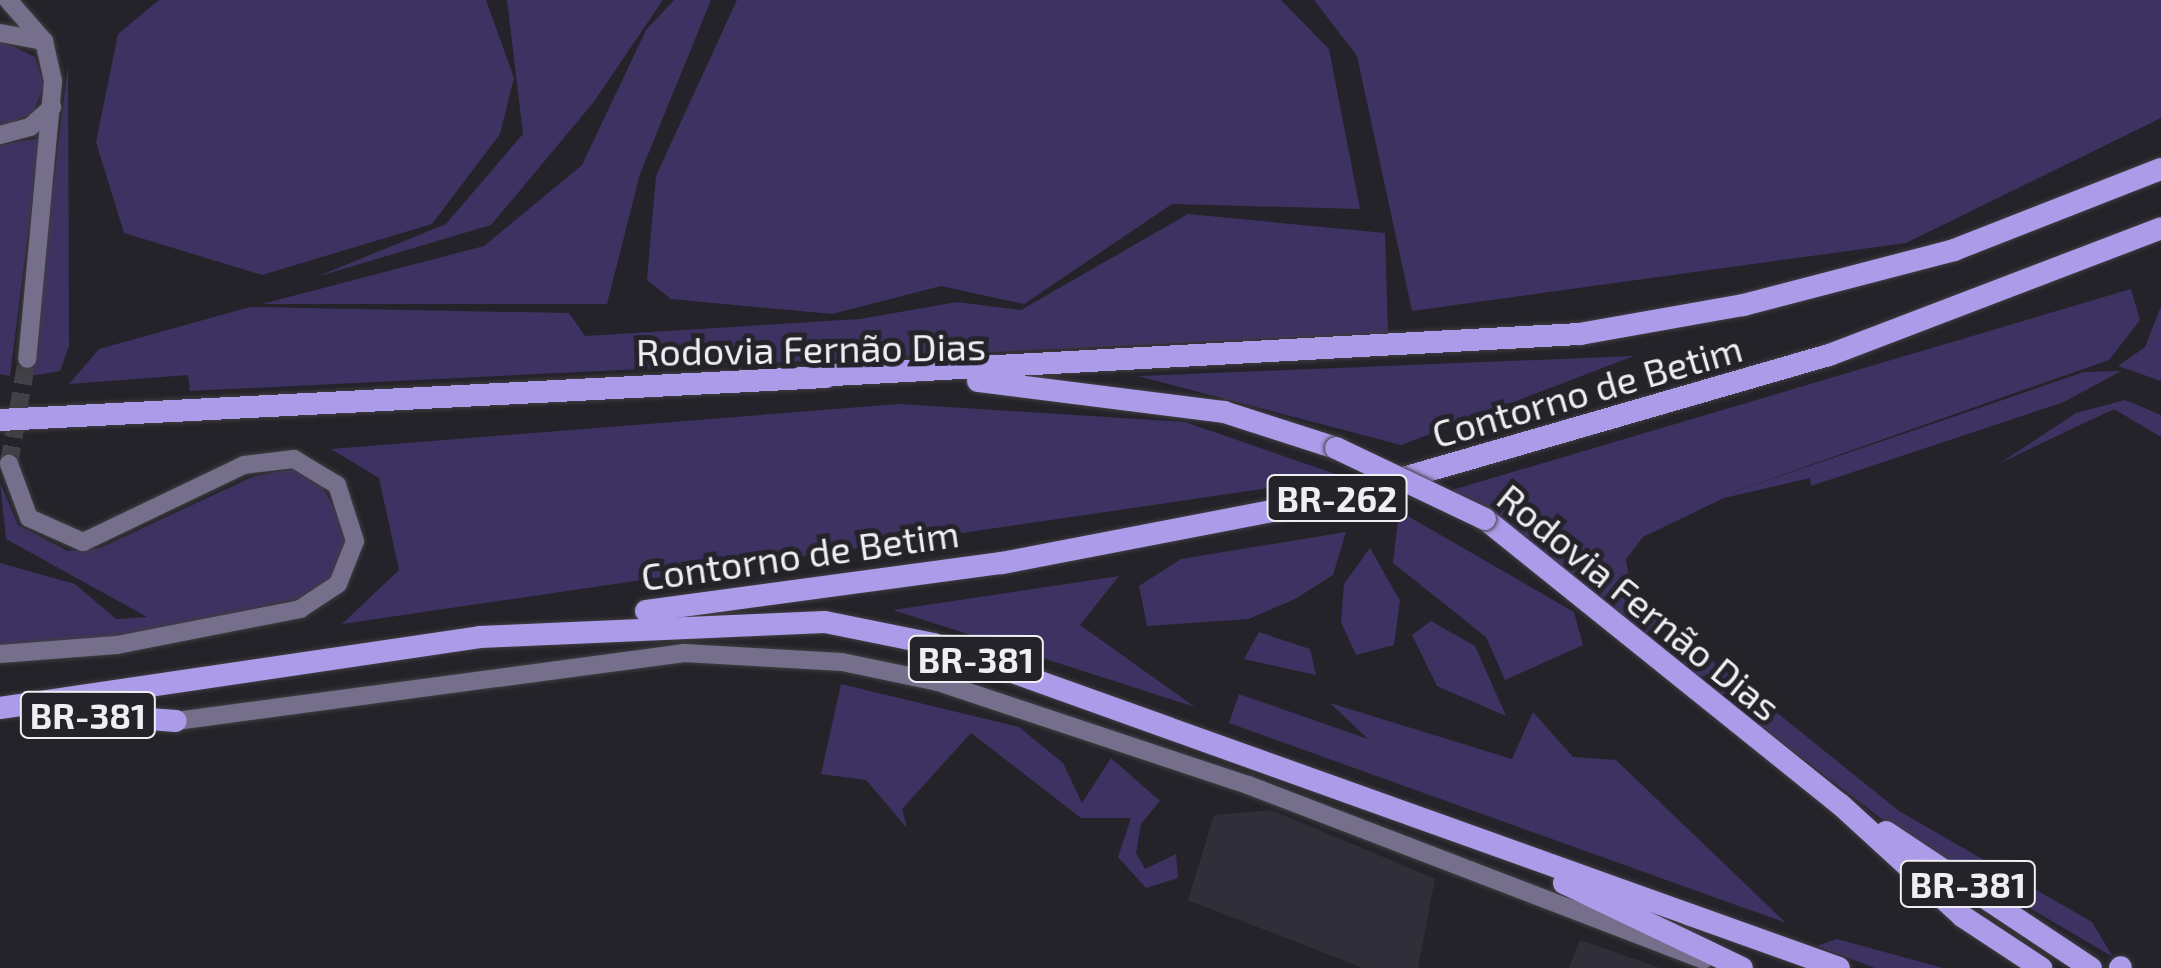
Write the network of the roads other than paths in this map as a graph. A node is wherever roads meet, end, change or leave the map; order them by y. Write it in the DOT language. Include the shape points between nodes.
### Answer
graph roads {
  1 [pos="8,0"];
  2 [pos="0,32"];
  3 [pos="44,41"];
  4 [pos="52,107"];
  5 [pos="0,135"];
  6 [pos="2161,169"];
  7 [pos="2161,228"];
  8 [pos="27,360"];
  9 [pos="816,376"];
  10 [pos="0,420"];
  11 [pos="9,464"];
  12 [pos="480,637"];
  13 [pos="0,654"];
  14 [pos="0,708"];
  15 [pos="176,721"];
  16 [pos="1841,805"];
  17 [pos="1448,827"];
  18 [pos="1726,968"];
  19 [pos="1742,968"];
  20 [pos="1839,968"];
  21 [pos="2040,968"];
  22 [pos="2092,968"];
  1 -- 3 [label="main road"];
  2 -- 3 [label="main road"];
  3 -- 4 [label="main road"];
  4 -- 5 [label="main road" via="30,128"];
  4 -- 8 [label="main road"];
  6 -- 9 [label="highway, Contorno de Betim" via="1954,250 1743,305 1580,334"];
  7 -- 12 [label="highway, Contorno de Betim / BR-262" via="1828,355 1320,502 1002,563"];
  9 -- 10 [label="highway, Rodovia Fernão Dias / BR-381"];
  9 -- 16 [label="highway, Rodovia Fernão Dias / BR-381, bridge" via="1013,380 1128,395 1224,412 1336,448 1485,519"];
  11 -- 13 [label="main road" via="29,518 83,542 244,465 294,459 336,485 356,541 338,584 300,609 118,645"];
  12 -- 14 [label="highway, BR-381"];
  12 -- 17 [label="highway, BR-381" via="825,622 934,644"];
  14 -- 15 [label="highway, BR-381"];
  15 -- 18 [label="main road, BR-381" via="684,653 842,662 938,682 1248,785"];
  16 -- 21 [label="highway, Rodovia Fernão Dias / BR-381" via="1962,916"];
  16 -- 22 [label="highway, BR-381"];
  17 -- 19 [label="highway, BR-381"];
  17 -- 20 [label="highway, BR-381"];
}
